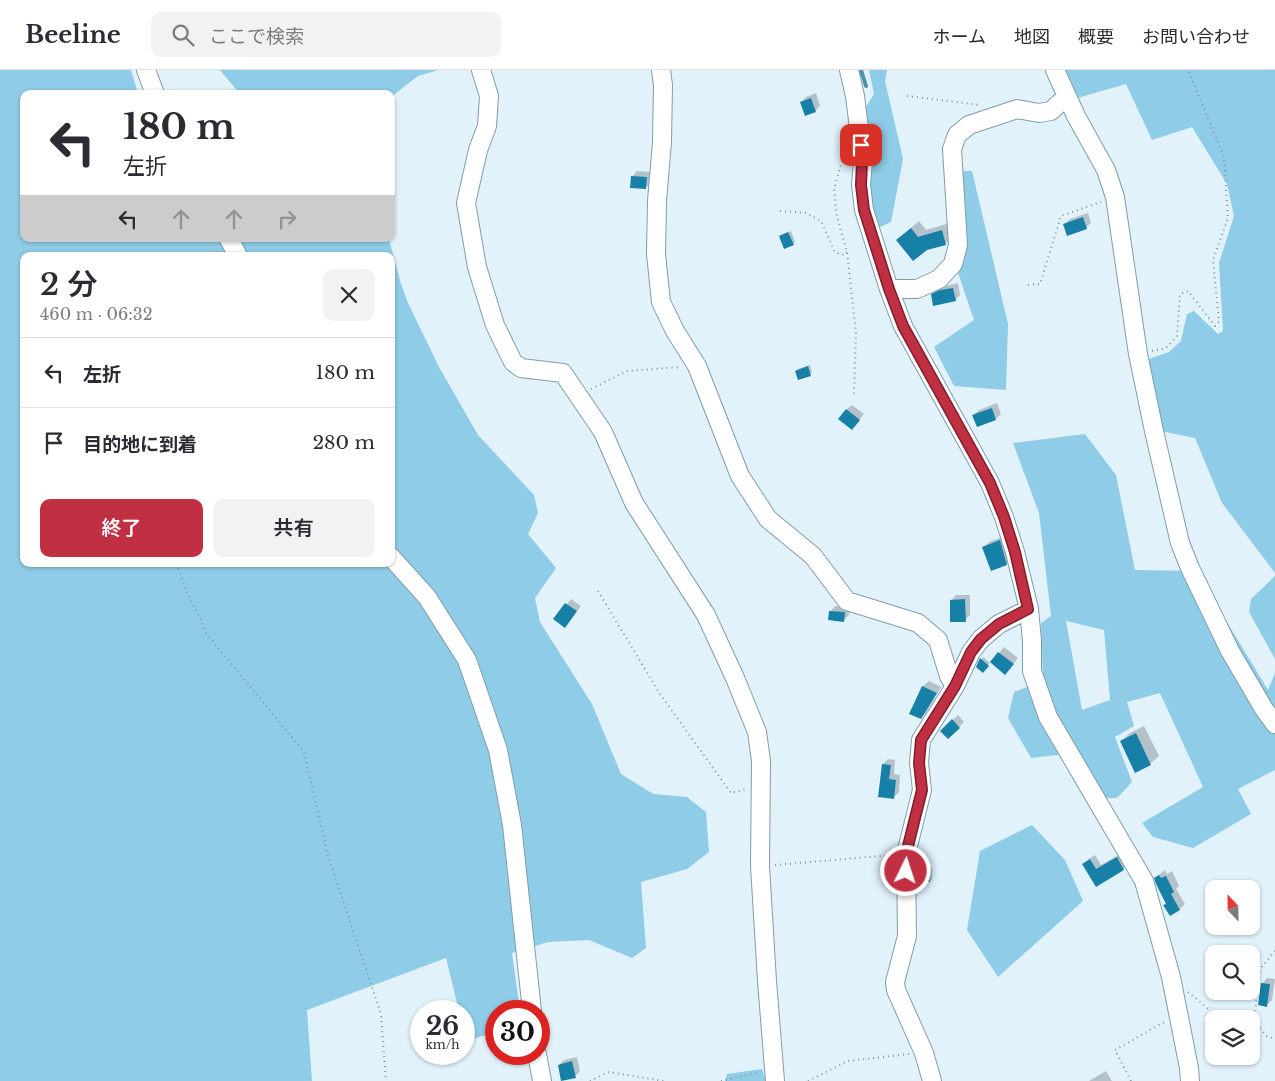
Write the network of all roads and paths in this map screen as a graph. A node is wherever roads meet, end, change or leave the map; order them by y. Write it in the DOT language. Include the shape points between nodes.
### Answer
graph roads {
  1 [pos="146,70"];
  2 [pos="481,70"];
  3 [pos="661,70"];
  4 [pos="849,70"];
  5 [pos="1055,70"];
  6 [pos="1188,70"];
  7 [pos="154,90"];
  8 [pos="907,96"];
  9 [pos="1066,97"];
  10 [pos="980,105"];
  11 [pos="846,137"];
  12 [pos="1116,197"];
  13 [pos="780,211"];
  14 [pos="847,252"];
  15 [pos="1028,285"];
  16 [pos="889,289"];
  17 [pos="1138,354"];
  18 [pos="697,366"];
  19 [pos="854,395"];
  20 [pos="578,396"];
  21 [pos="395,561"];
  22 [pos="177,567"];
  23 [pos="598,591"];
  24 [pos="1028,609"];
  25 [pos="955,686"];
  26 [pos="1275,724"];
  27 [pos="761,785"];
  28 [pos="906,854"];
  29 [pos="760,866"];
  30 [pos="1275,951"];
  31 [pos="1171,978"];
  32 [pos="531,1000"];
  33 [pos="1210,1010"];
  34 [pos="1254,1010"];
  35 [pos="1178,1014"];
  36 [pos="1260,1029"];
  37 [pos="1275,1039"];
  38 [pos="924,1053"];
  39 [pos="539,1065"];
  40 [pos="775,1075"];
  41 [pos="386,1081"];
  42 [pos="542,1081"];
  43 [pos="590,1081"];
  44 [pos="664,1081"];
  45 [pos="721,1081"];
  46 [pos="808,1081"];
  47 [pos="932,1081"];
  48 [pos="1131,1081"];
  49 [pos="1190,1081"];
  1 -- 7 [label="street"];
  2 -- 20 [label="street" via="489,96 487,126 466,203 477,267 495,325 513,362 521,368 563,374"];
  3 -- 18 [label="street" via="662,142 656,254 661,302"];
  4 -- 16 [label="street" via="856,96 864,210"];
  5 -- 9 [label="street"];
  6 -- 17 [label="path" via="1224,157 1228,218 1213,260 1219,322 1214,326 1188,291 1180,294 1177,336 1166,348"];
  8 -- 10 [label="path"];
  9 -- 12 [label="street" via="1106,170"];
  9 -- 16 [label="street" via="1051,111 1039,113 1017,109 969,124 956,135 952,149 958,245 953,264 939,279 917,288"];
  11 -- 14 [label="path" via="834,189 837,217"];
  12 -- 15 [label="path" via="1060,216 1040,284"];
  12 -- 17 [label="street"];
  13 -- 14 [label="path" via="806,213 821,221 835,252 842,255"];
  14 -- 19 [label="path" via="856,333"];
  16 -- 24 [label="street" via="903,326 990,483 1015,552"];
  17 -- 26 [label="street" via="1180,543 1230,651"];
  18 -- 20 [label="path" via="626,371"];
  18 -- 25 [label="street" via="740,476 768,519 813,556 847,601 918,623 938,640"];
  20 -- 27 [label="street" via="603,432 634,503 706,615 757,732"];
  21 -- 32 [label="street" via="427,597 466,660 498,750 512,825"];
  22 -- 41 [label="path" via="206,633 304,752 328,856 381,1014"];
  23 -- 27 [label="path" via="660,694 730,793"];
  24 -- 25 [label="street" via="999,624 981,639"];
  24 -- 31 [label="street" via="1032,671 1048,717 1144,881"];
  25 -- 28 [label="street" via="921,740 922,790"];
  27 -- 29 [label="street"];
  28 -- 29 [label="path"];
  28 -- 38 [label="street" via="907,936 895,982"];
  29 -- 40 [label="street"];
  30 -- 34 [label="path" via="1260,970"];
  31 -- 33 [label="path"];
  31 -- 35 [label="street"];
  35 -- 48 [label="path" via="1115,1050"];
  35 -- 49 [label="street"];
  36 -- 37 [label="path"];
  38 -- 46 [label="path" via="848,1061"];
  38 -- 47 [label="street"];
  39 -- 42 [label="street"];
  40 -- 45 [label="path"];
  43 -- 44 [label="path" via="609,1072"];
}
